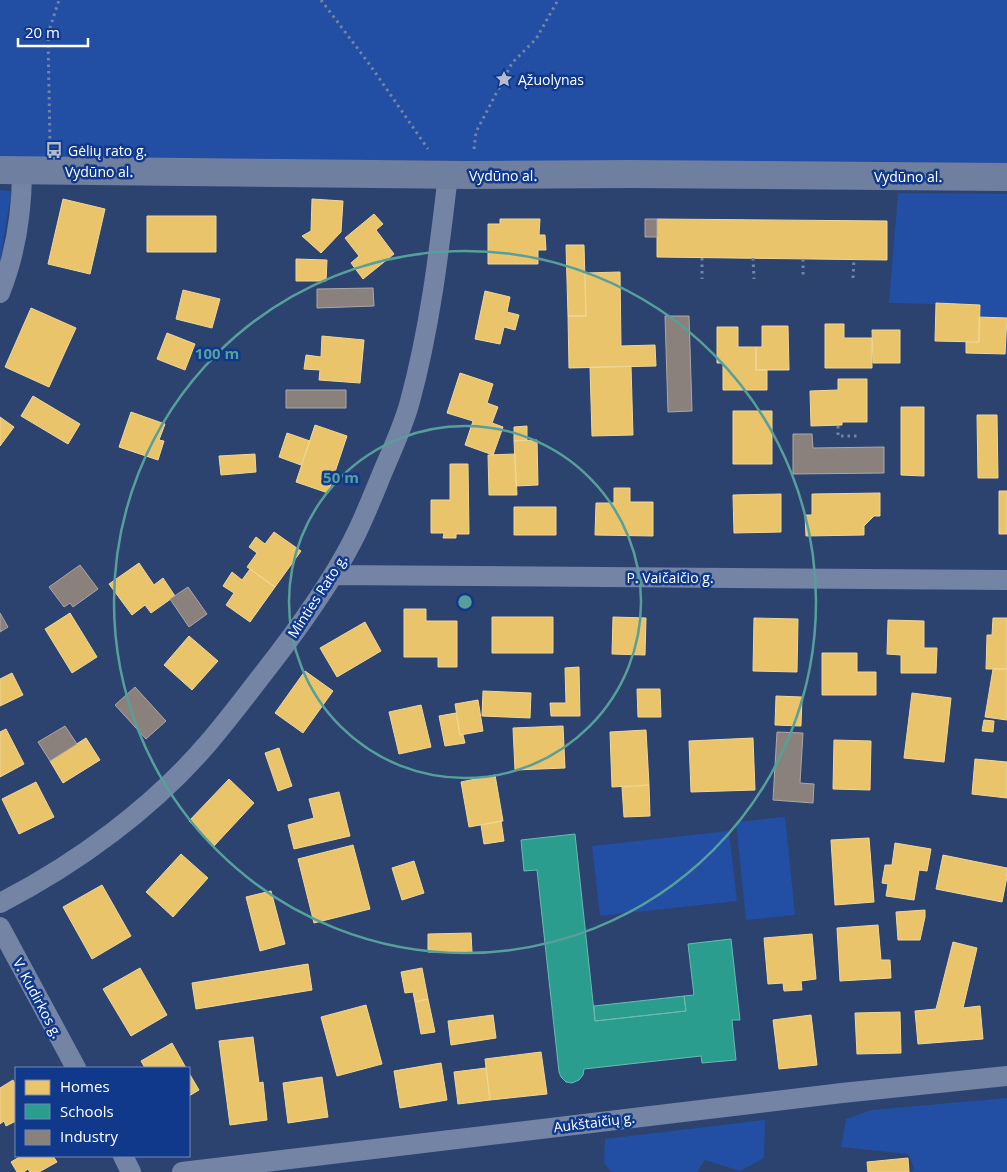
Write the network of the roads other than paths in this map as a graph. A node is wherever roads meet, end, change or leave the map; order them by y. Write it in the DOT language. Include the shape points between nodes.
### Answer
graph roads {
  1 [pos="11,170"];
  2 [pos="455,175"];
  3 [pos="1007,177"];
  4 [pos="0,293"];
  5 [pos="333,575"];
  6 [pos="1007,580"];
  7 [pos="0,903"];
  8 [pos="0,927"];
  9 [pos="75,1067"];
  10 [pos="1007,1076"];
  11 [pos="123,1157"];
  12 [pos="131,1172"];
  13 [pos="182,1172"];
  1 -- 2 [label="street, Vydūno al."];
  1 -- 4 [label="street" via="22,194 16,241"];
  2 -- 3 [label="street, Vydūno al."];
  2 -- 5 [label="street, Minties Rato g." via="409,406 370,504"];
  5 -- 6 [label="street, P. Vaičaičio g."];
  5 -- 7 [label="street, Minties Rato g." via="264,674 208,744 176,777 89,850"];
  8 -- 9 [label="street, V. Kudirkos g."];
  10 -- 13 [label="street, Aukštaičių g."];
  11 -- 12 [label="street"];
}
